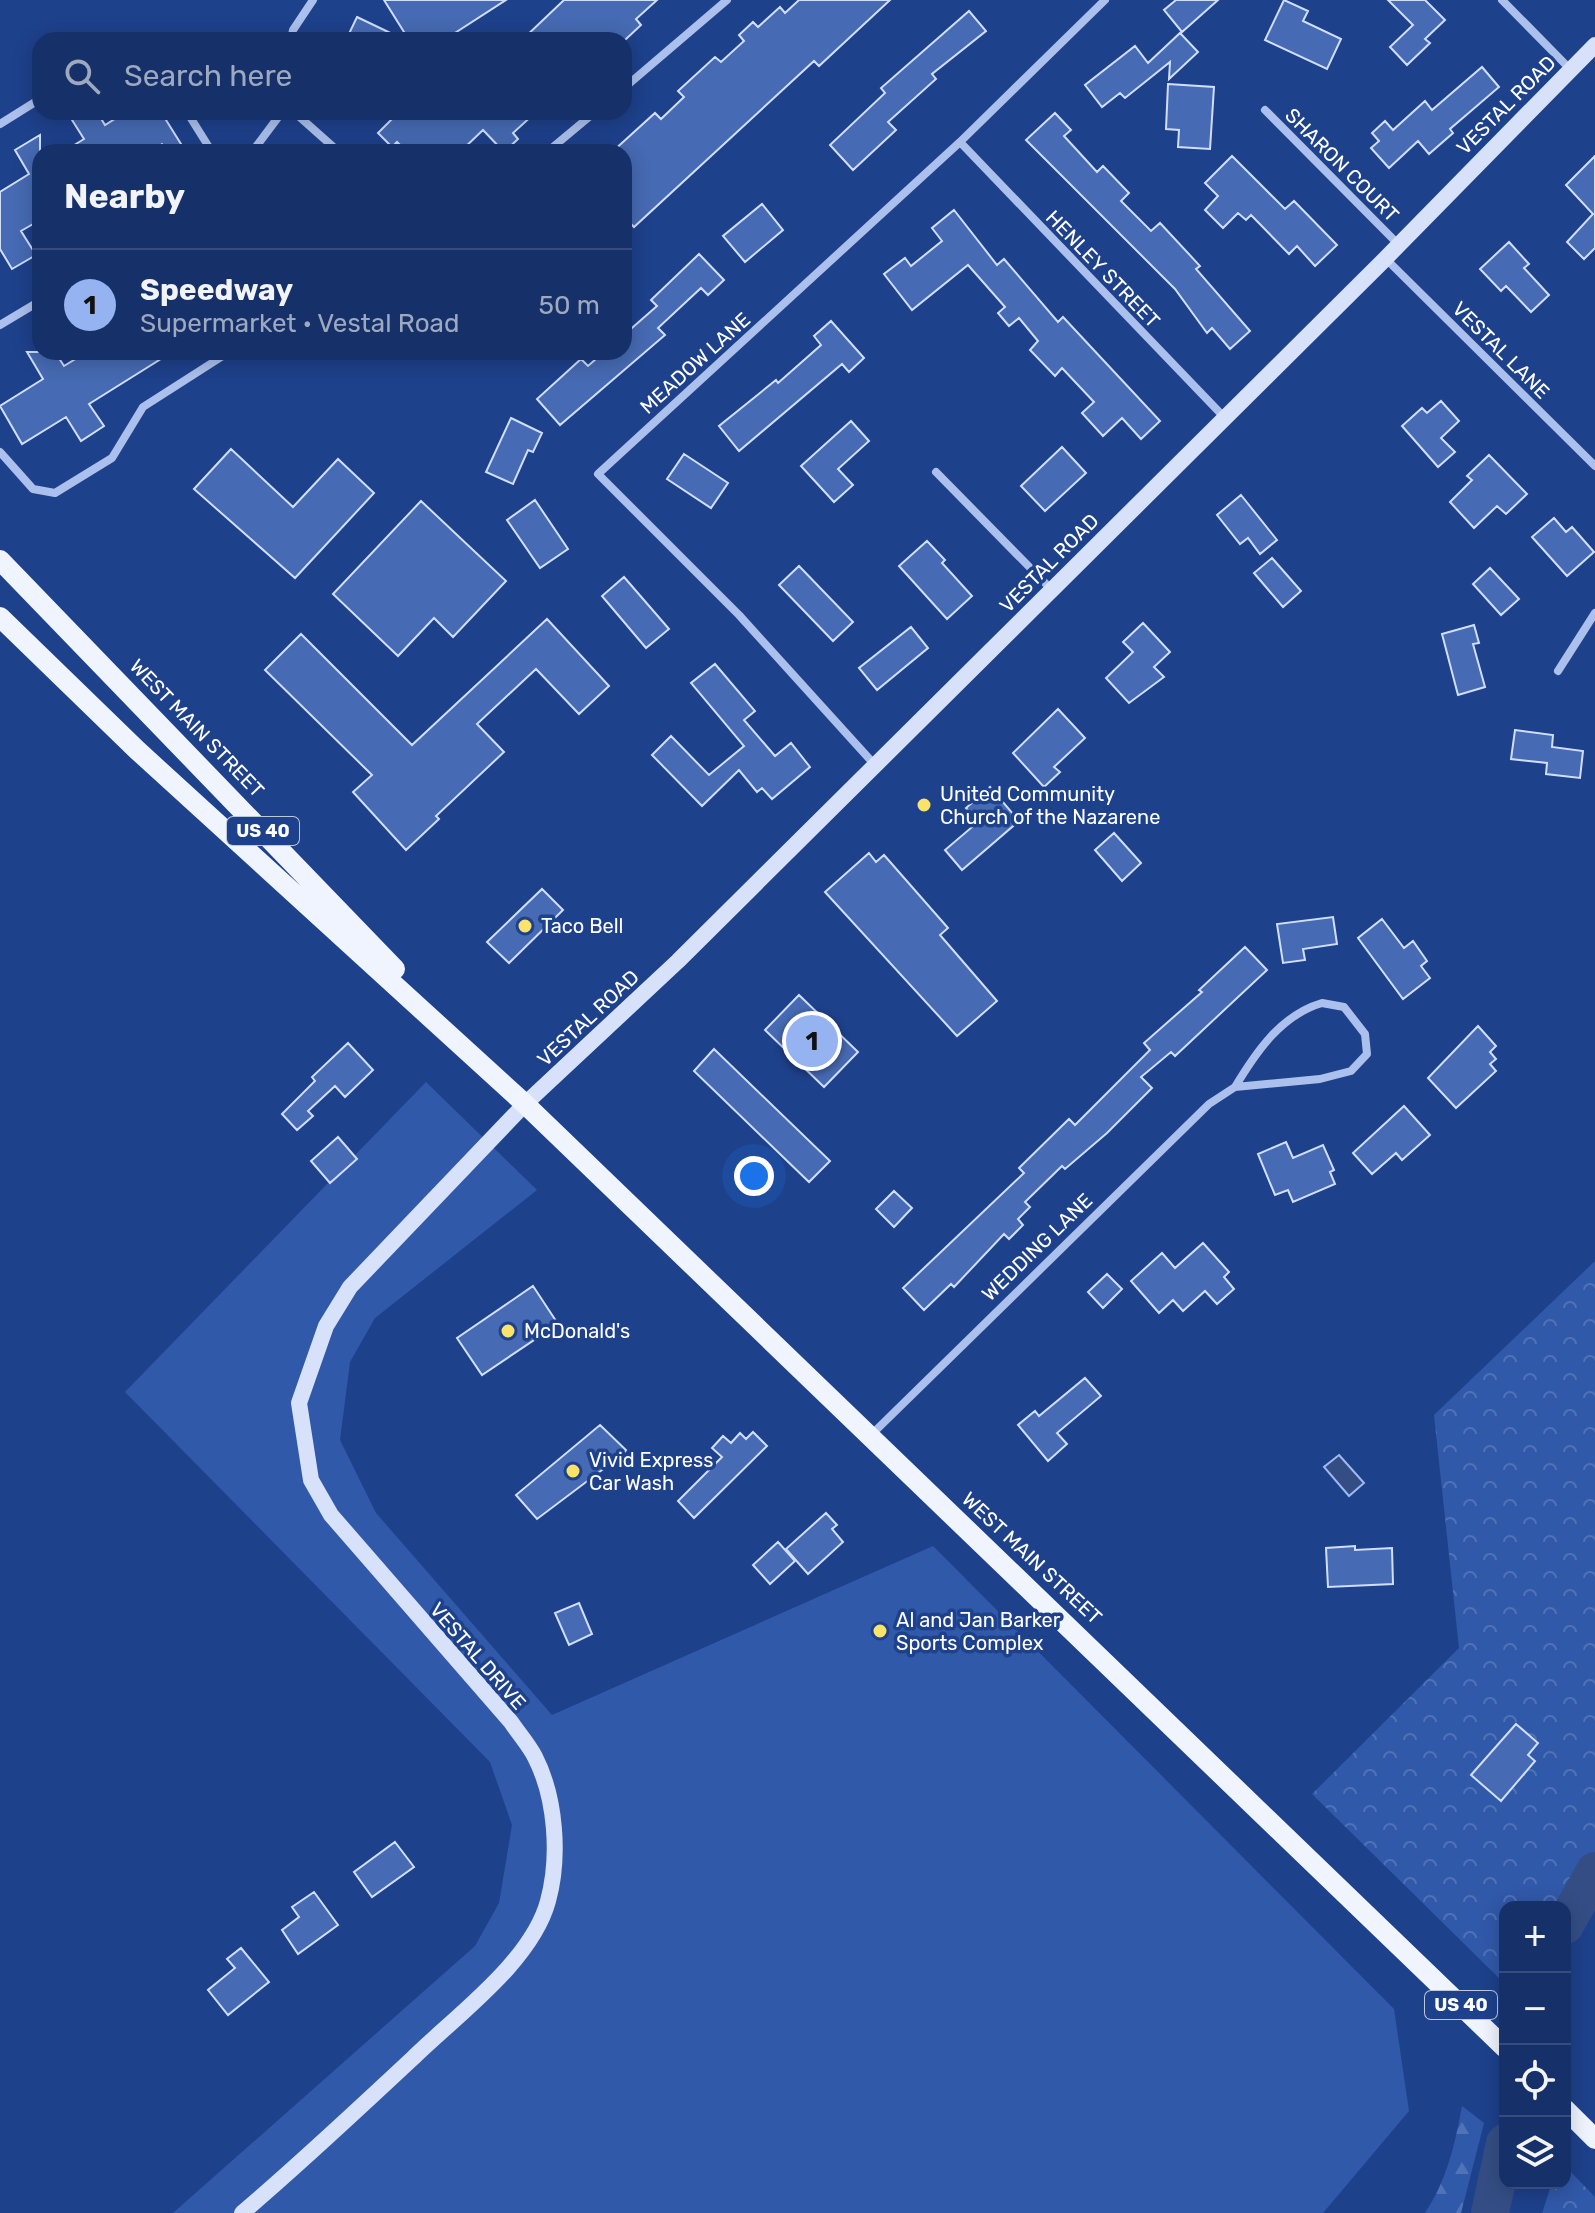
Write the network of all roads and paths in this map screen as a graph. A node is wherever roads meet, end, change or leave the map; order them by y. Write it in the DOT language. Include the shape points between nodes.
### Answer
graph roads {
  1 [pos="313,0"];
  2 [pos="727,0"];
  3 [pos="1105,0"];
  4 [pos="1502,0"];
  5 [pos="293,32"];
  6 [pos="1595,45"];
  7 [pos="1570,69"];
  8 [pos="632,81"];
  9 [pos="32,104"];
  10 [pos="1265,110"];
  11 [pos="192,120"];
  12 [pos="276,120"];
  13 [pos="303,120"];
  14 [pos="585,120"];
  15 [pos="0,124"];
  16 [pos="960,142"];
  17 [pos="207,144"];
  18 [pos="258,144"];
  19 [pos="330,144"];
  20 [pos="557,144"];
  21 [pos="1397,243"];
  22 [pos="1385,257"];
  23 [pos="32,306"];
  24 [pos="0,325"];
  25 [pos="216,360"];
  26 [pos="1224,417"];
  27 [pos="0,452"];
  28 [pos="1595,466"];
  29 [pos="936,472"];
  30 [pos="0,560"];
  31 [pos="1051,589"];
  32 [pos="1595,613"];
  33 [pos="0,617"];
  34 [pos="1558,671"];
  35 [pos="874,764"];
  36 [pos="1235,1087"];
  37 [pos="525,1104"];
  38 [pos="869,1437"];
  39 [pos="1502,2045"];
  40 [pos="1571,2115"];
  41 [pos="1595,2139"];
  42 [pos="242,2213"];
  1 -- 5 [label="street"];
  2 -- 8 [label="street"];
  3 -- 16 [label="street, MEADOW LANE"];
  4 -- 7 [label="street"];
  6 -- 7 [label="street, VESTAL ROAD"];
  7 -- 21 [label="street, VESTAL ROAD"];
  9 -- 15 [label="street"];
  10 -- 21 [label="street, SHARON COURT"];
  11 -- 17 [label="street"];
  12 -- 18 [label="street"];
  13 -- 19 [label="street"];
  14 -- 20 [label="street"];
  16 -- 26 [label="street, HENLEY STREET"];
  16 -- 35 [label="street, MEADOW LANE" via="598,474 739,615"];
  21 -- 22 [label="street, VESTAL ROAD"];
  22 -- 26 [label="street, VESTAL ROAD"];
  22 -- 28 [label="street, VESTAL LANE"];
  23 -- 24 [label="street"];
  25 -- 27 [label="street" via="143,407 112,458 55,493 33,489"];
  26 -- 31 [label="street, VESTAL ROAD"];
  29 -- 31 [label="street"];
  30 -- 37 [label="main road, WEST MAIN STREET / US 40"];
  31 -- 35 [label="street, VESTAL ROAD"];
  32 -- 34 [label="street"];
  33 -- 37 [label="main road, WEST MAIN STREET / US 40"];
  35 -- 37 [label="street, VESTAL ROAD" via="678,961"];
  36 -- 36 [label="street, WEDDING LANE" via="1351,1071 1367,1054 1365,1034 1344,1007 1310,1007 1256,1052"];
  36 -- 38 [label="street, WEDDING LANE" via="1198,1114"];
  37 -- 38 [label="main road, WEST MAIN STREET / US 40"];
  37 -- 42 [label="street, VESTAL DRIVE" via="350,1287 326,1326 299,1403 311,1480 331,1515 535,1756 548,1790 552,1827 555,1862 548,1902 537,1928 504,1971"];
  38 -- 39 [label="main road, WEST MAIN STREET / US 40"];
  40 -- 41 [label="main road"];
}
